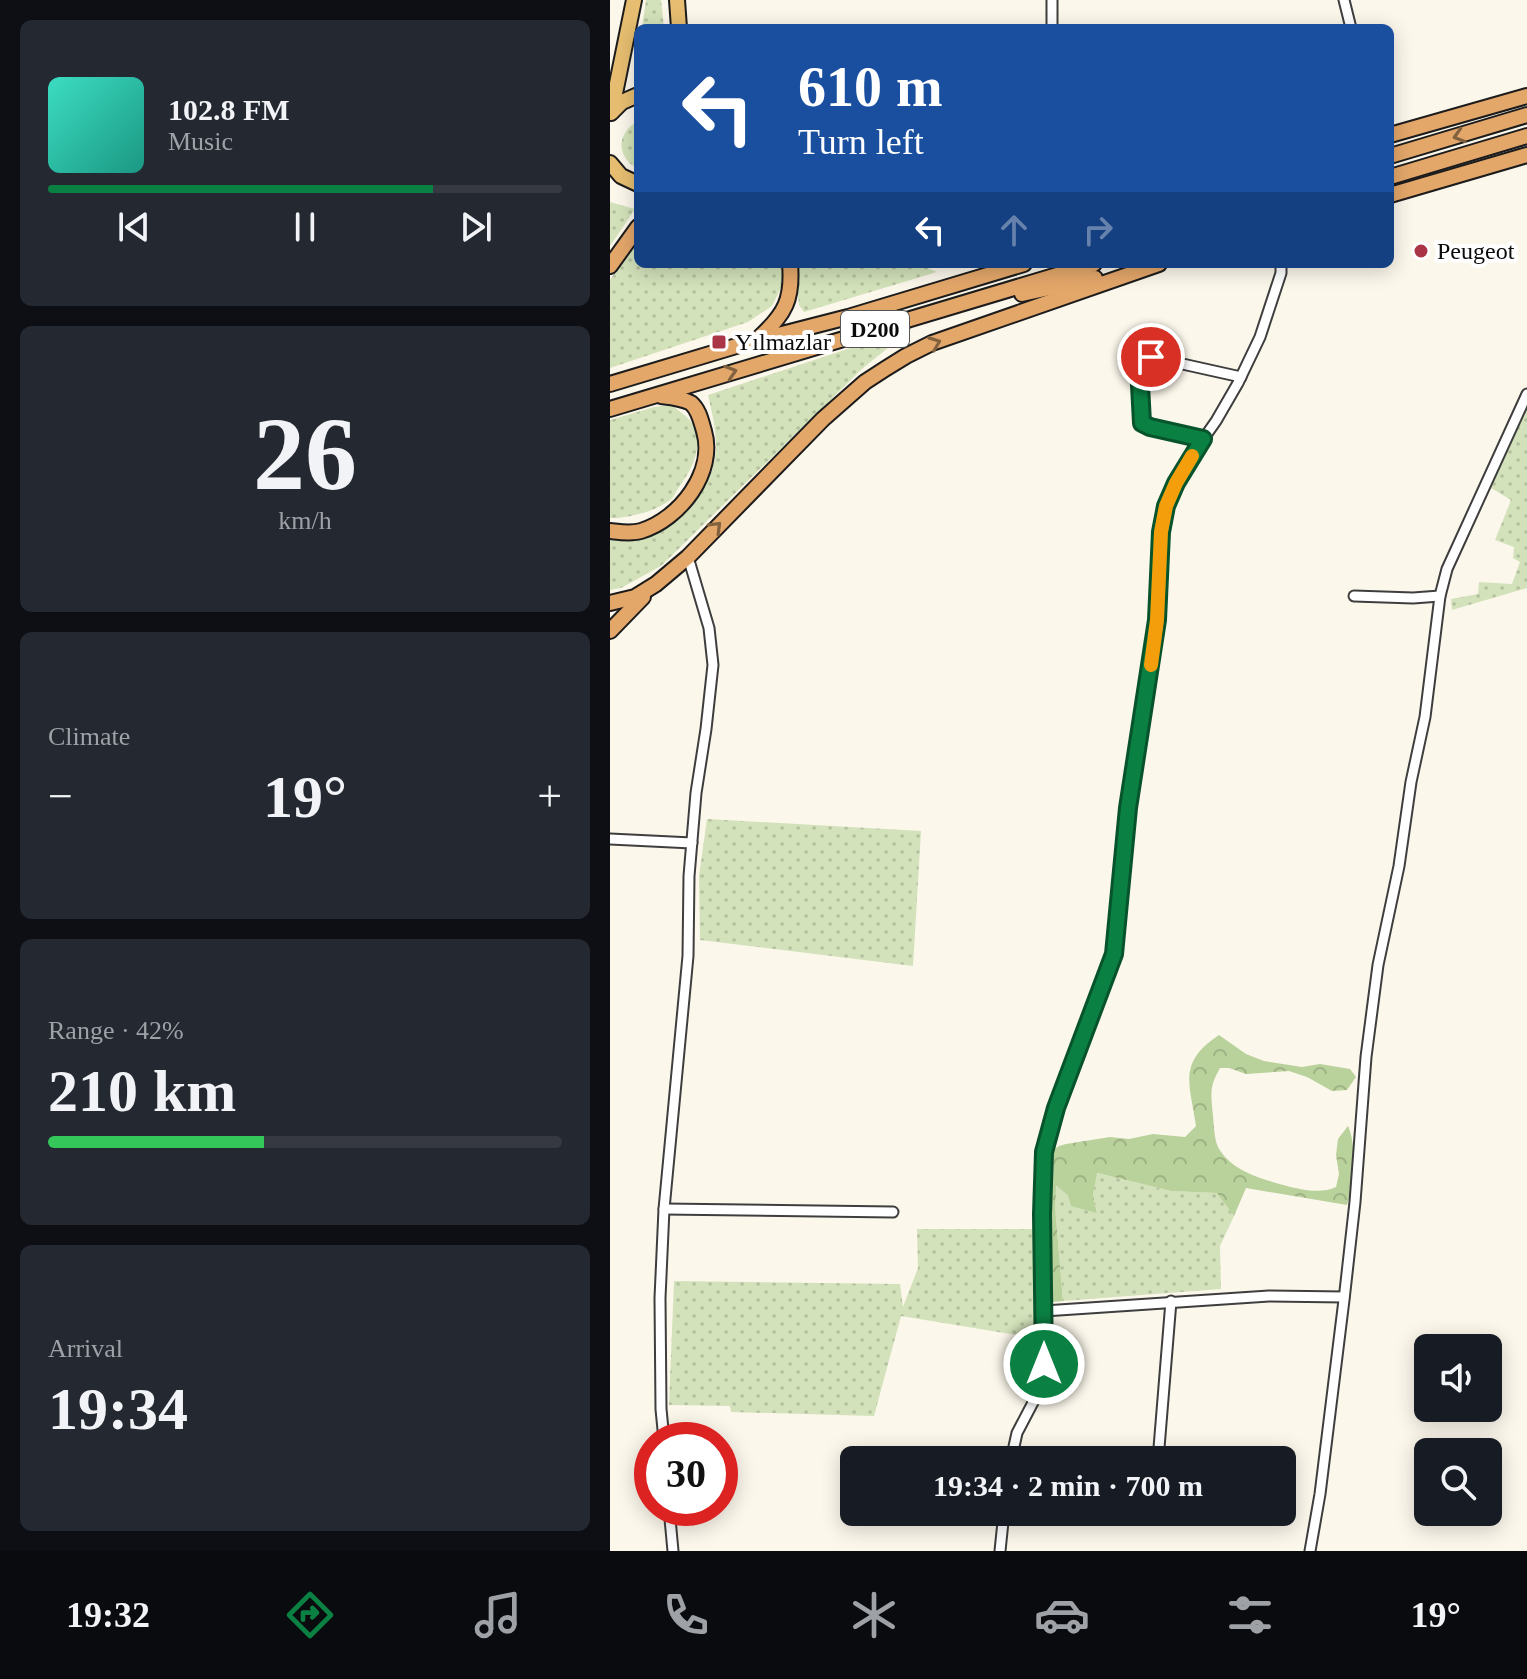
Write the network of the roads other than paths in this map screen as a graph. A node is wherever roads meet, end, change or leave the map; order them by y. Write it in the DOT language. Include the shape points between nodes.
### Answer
graph roads {
  1 [pos="634,0"];
  2 [pos="677,0"];
  3 [pos="1052,0"];
  4 [pos="1344,0"];
  5 [pos="679,24"];
  6 [pos="1052,24"];
  7 [pos="1350,24"];
  8 [pos="1527,96"];
  9 [pos="634,97"];
  10 [pos="610,114"];
  11 [pos="1527,115"];
  12 [pos="1394,134"];
  13 [pos="1527,136"];
  14 [pos="1394,155"];
  15 [pos="1527,155"];
  16 [pos="610,163"];
  17 [pos="1394,176"];
  18 [pos="634,182"];
  19 [pos="1394,194"];
  20 [pos="634,235"];
  21 [pos="610,266"];
  22 [pos="790,268"];
  23 [pos="1011,268"];
  24 [pos="1080,268"];
  25 [pos="1142,268"];
  26 [pos="1147,268"];
  27 [pos="1281,268"];
  28 [pos="888,325"];
  29 [pos="756,341"];
  30 [pos="1241,377"];
  31 [pos="615,383"];
  32 [pos="1527,394"];
  33 [pos="656,395"];
  34 [pos="616,407"];
  35 [pos="1203,439"];
  36 [pos="610,531"];
  37 [pos="688,557"];
  38 [pos="656,584"];
  39 [pos="1354,596"];
  40 [pos="1440,596"];
  41 [pos="610,603"];
  42 [pos="610,631"];
  43 [pos="610,839"];
  44 [pos="692,843"];
  45 [pos="664,1209"];
  46 [pos="893,1212"];
  47 [pos="1344,1297"];
  48 [pos="1171,1301"];
  49 [pos="1044,1311"];
  50 [pos="662,1422"];
  51 [pos="1014,1446"];
  52 [pos="1159,1446"];
  53 [pos="671,1526"];
  54 [pos="1003,1526"];
  55 [pos="673,1551"];
  56 [pos="1000,1551"];
  57 [pos="1310,1551"];
  1 -- 10 [label="main road"];
  2 -- 5 [label="main road"];
  3 -- 6 [label="street"];
  4 -- 7 [label="street"];
  8 -- 12 [label="highway"];
  9 -- 10 [label="main road"];
  11 -- 14 [label="highway, one-way"];
  13 -- 17 [label="highway"];
  15 -- 19 [label="highway"];
  16 -- 18 [label="main road"];
  20 -- 21 [label="highway"];
  22 -- 29 [label="highway" via="784,311"];
  23 -- 29 [label="highway, D200"];
  24 -- 28 [label="highway, D200"];
  25 -- 28 [label="highway"];
  37 -- 26 [label="highway, one-way" via="823,419 885,369 932,343"];
  27 -- 30 [label="street" via="1260,337"];
  33 -- 28 [label="highway, D200, one-way"];
  29 -- 31 [label="highway, D200"];
  30 -- 35 [label="street"];
  30 -- 35 [label="street" via="1151,357 1144,360 1142,423"];
  32 -- 40 [label="street" via="1457,545"];
  33 -- 34 [label="highway, D200"];
  33 -- 36 [label="highway" via="689,402 696,409 707,455 700,477 686,499 659,523 640,532"];
  35 -- 49 [label="street" via="1176,483 1161,532 1157,620 1128,808 1114,954 1044,1152"];
  37 -- 38 [label="highway"];
  37 -- 44 [label="street" via="709,628 713,665"];
  38 -- 41 [label="highway"];
  38 -- 42 [label="highway"];
  39 -- 40 [label="street"];
  40 -- 47 [label="street" via="1425,717 1378,965"];
  43 -- 44 [label="street"];
  44 -- 45 [label="street" via="687,970"];
  45 -- 46 [label="street"];
  45 -- 50 [label="street"];
  47 -- 48 [label="street"];
  47 -- 57 [label="street"];
  48 -- 49 [label="street"];
  48 -- 52 [label="street"];
  49 -- 51 [label="street" via="1039,1391"];
  53 -- 55 [label="street"];
  54 -- 56 [label="street"];
}
